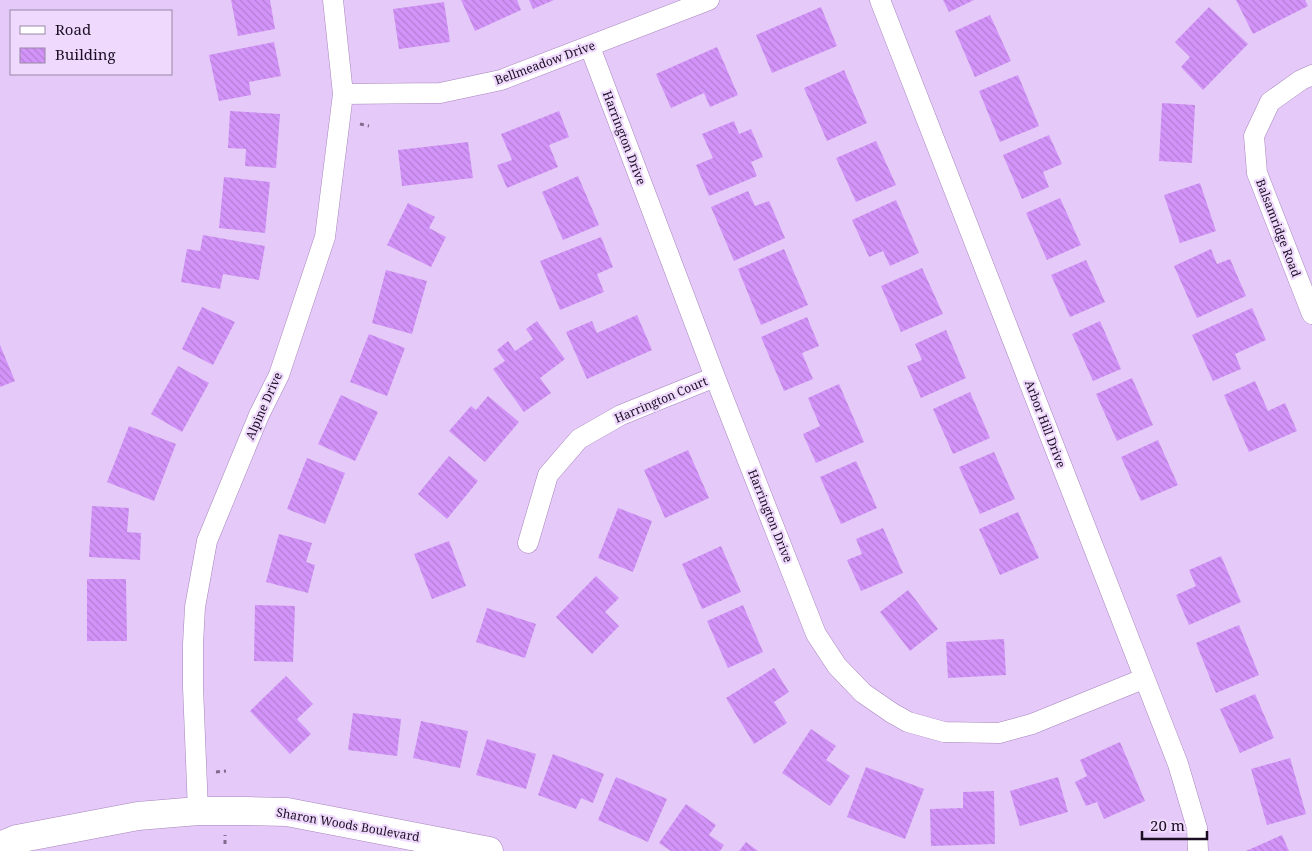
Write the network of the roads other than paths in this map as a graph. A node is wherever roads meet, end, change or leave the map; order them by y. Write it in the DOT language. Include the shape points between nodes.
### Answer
graph roads {
  1 [pos="333,0"];
  2 [pos="710,0"];
  3 [pos="880,0"];
  4 [pos="590,47"];
  5 [pos="1312,75"];
  6 [pos="342,94"];
  7 [pos="1312,314"];
  8 [pos="715,377"];
  9 [pos="528,543"];
  10 [pos="1143,679"];
  11 [pos="198,811"];
  12 [pos="0,846"];
  13 [pos="489,851"];
  14 [pos="1198,851"];
  1 -- 6 [label="street, Alpine Drive"];
  2 -- 4 [label="street, Bellmeadow Drive"];
  3 -- 10 [label="street, Arbor Hill Drive"];
  4 -- 6 [label="street, Bellmeadow Drive" via="501,80 440,92"];
  4 -- 8 [label="street, Harrington Drive"];
  5 -- 7 [label="street, Balsamridge Road" via="1270,102 1254,136 1257,173"];
  6 -- 11 [label="street, Alpine Drive" via="325,237 279,375 259,414 207,542 192,644"];
  8 -- 9 [label="street, Harrington Court" via="621,415 579,438 548,474"];
  8 -- 10 [label="street, Harrington Drive" via="816,634 838,666 864,692 892,713 908,722 944,732 999,733 1032,724"];
  10 -- 14 [label="street, Arbor Hill Drive" via="1178,764 1197,828"];
  11 -- 12 [label="street, Sharon Woods Boulevard" via="138,816 17,839"];
  11 -- 13 [label="street, Sharon Woods Boulevard" via="287,812"];
}
